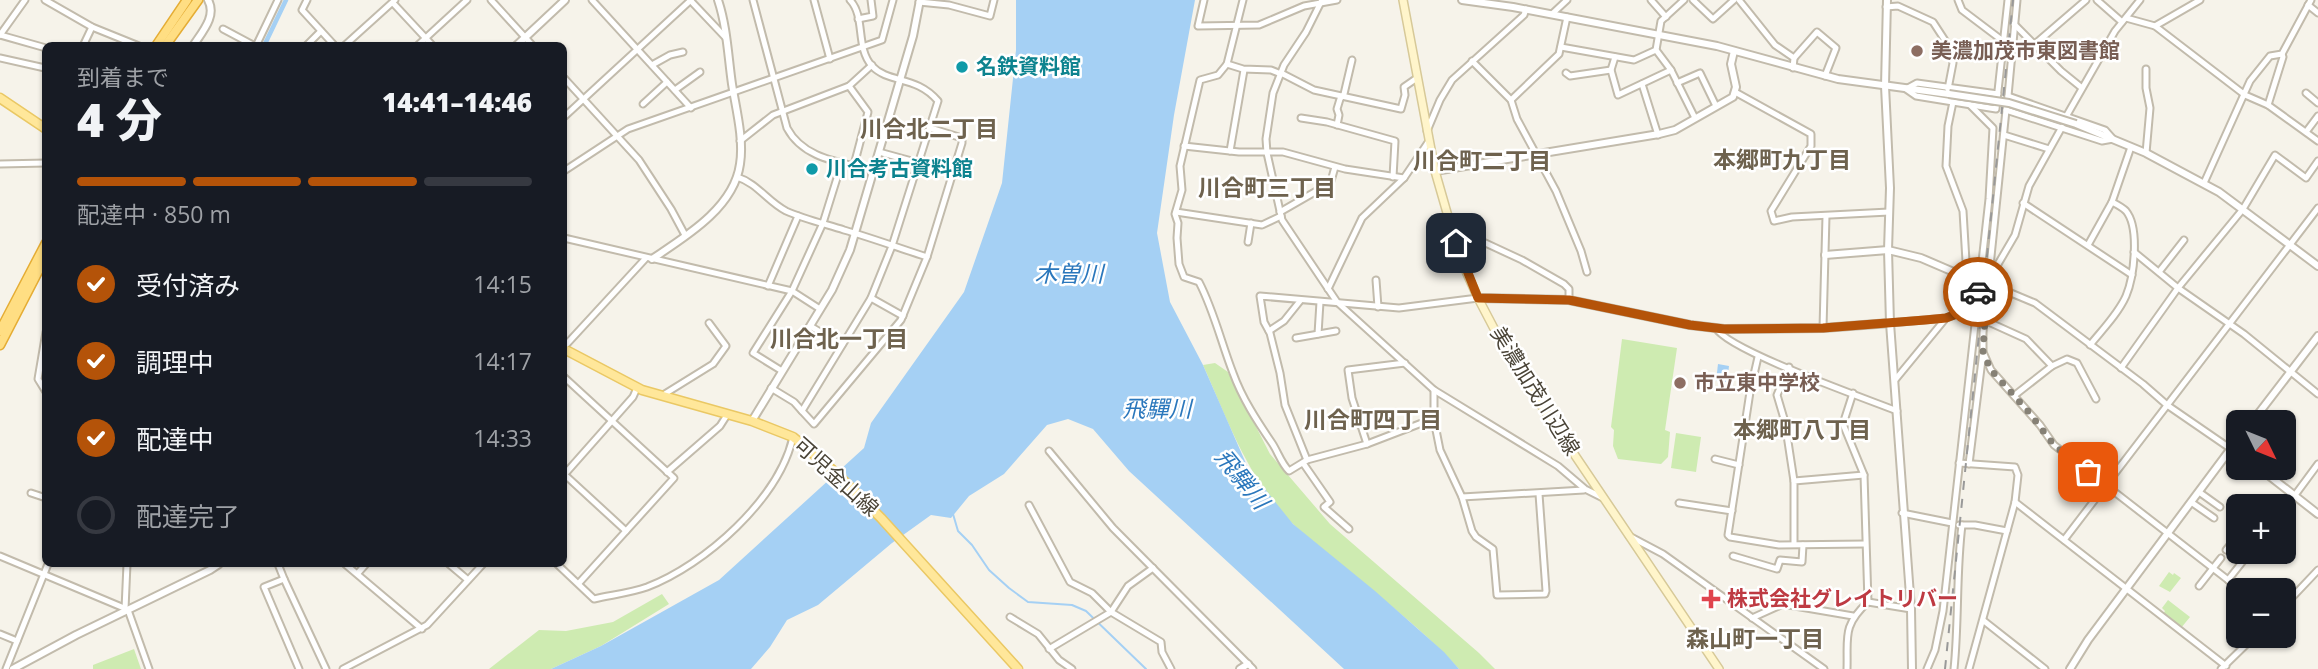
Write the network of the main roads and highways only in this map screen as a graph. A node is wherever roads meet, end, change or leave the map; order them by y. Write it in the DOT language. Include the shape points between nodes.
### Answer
graph roads {
  1 [pos="187,0"];
  2 [pos="198,0"];
  3 [pos="1403,0"];
  4 [pos="159,42"];
  5 [pos="168,42"];
  6 [pos="0,99"];
  7 [pos="42,124"];
  8 [pos="42,251"];
  9 [pos="42,264"];
  10 [pos="0,331"];
  11 [pos="0,345"];
  12 [pos="567,349"];
  13 [pos="1018,669"];
  14 [pos="1719,669"];
  1 -- 4 [label="highway"];
  2 -- 5 [label="highway"];
  3 -- 14 [label="main road, 美濃加茂川辺線" via="1435,171 1460,258 1478,298 1510,359"];
  6 -- 7 [label="main road"];
  8 -- 10 [label="highway"];
  9 -- 11 [label="highway"];
  12 -- 13 [label="main road, 可児金山線" via="660,397 752,421 793,437 835,472"];
}
